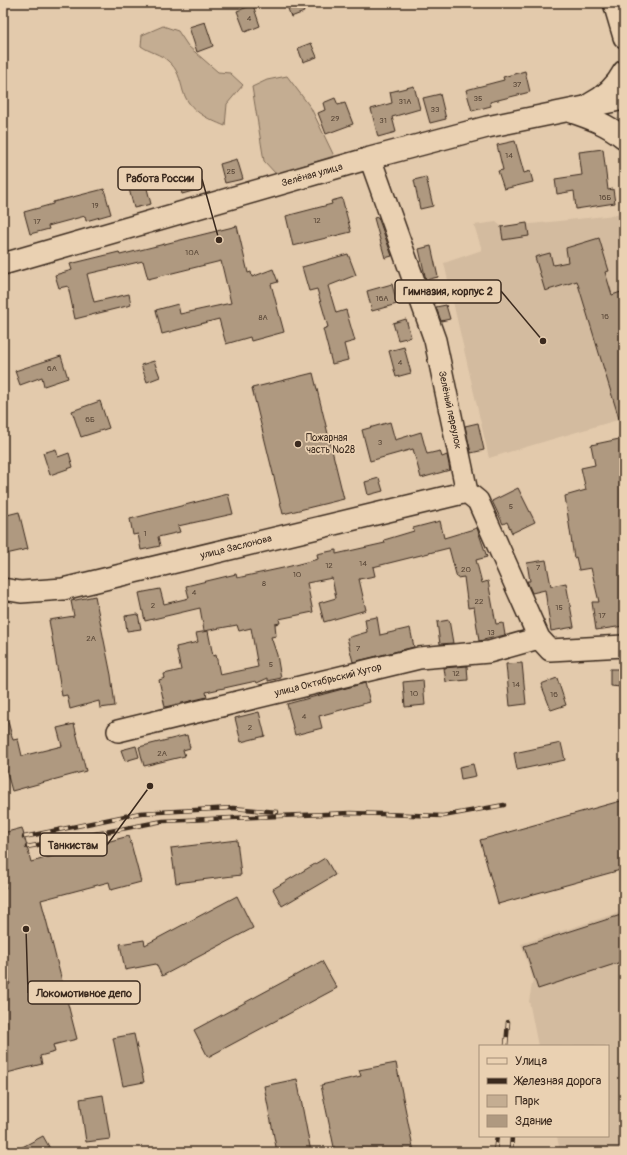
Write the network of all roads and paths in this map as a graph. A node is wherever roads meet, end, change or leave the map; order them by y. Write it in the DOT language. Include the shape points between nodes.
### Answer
graph roads {
  1 [pos="614,3"];
  2 [pos="624,37"];
  3 [pos="624,71"];
  4 [pos="624,99"];
  5 [pos="574,109"];
  6 [pos="624,138"];
  7 [pos="370,158"];
  8 [pos="3,264"];
  9 [pos="467,492"];
  10 [pos="3,589"];
  11 [pos="544,644"];
  12 [pos="624,646"];
  13 [pos="118,731"];
  1 -- 2 [label="street"];
  3 -- 5 [label="street" via="610,91"];
  4 -- 5 [label="street, Зелёная улица"];
  5 -- 6 [label="street" via="613,129"];
  5 -- 7 [label="street, Зелёная улица" via="487,127"];
  7 -- 8 [label="street, Зелёная улица"];
  7 -- 9 [label="street, Зелёный переулок" via="435,340"];
  9 -- 10 [label="street, улица Заслонова" via="63,589 21,592"];
  9 -- 11 [label="street" via="478,501"];
  11 -- 12 [label="street, улица Октябрьский Хутор"];
  11 -- 13 [label="street, улица Октябрьский Хутор" via="419,658"];
}
